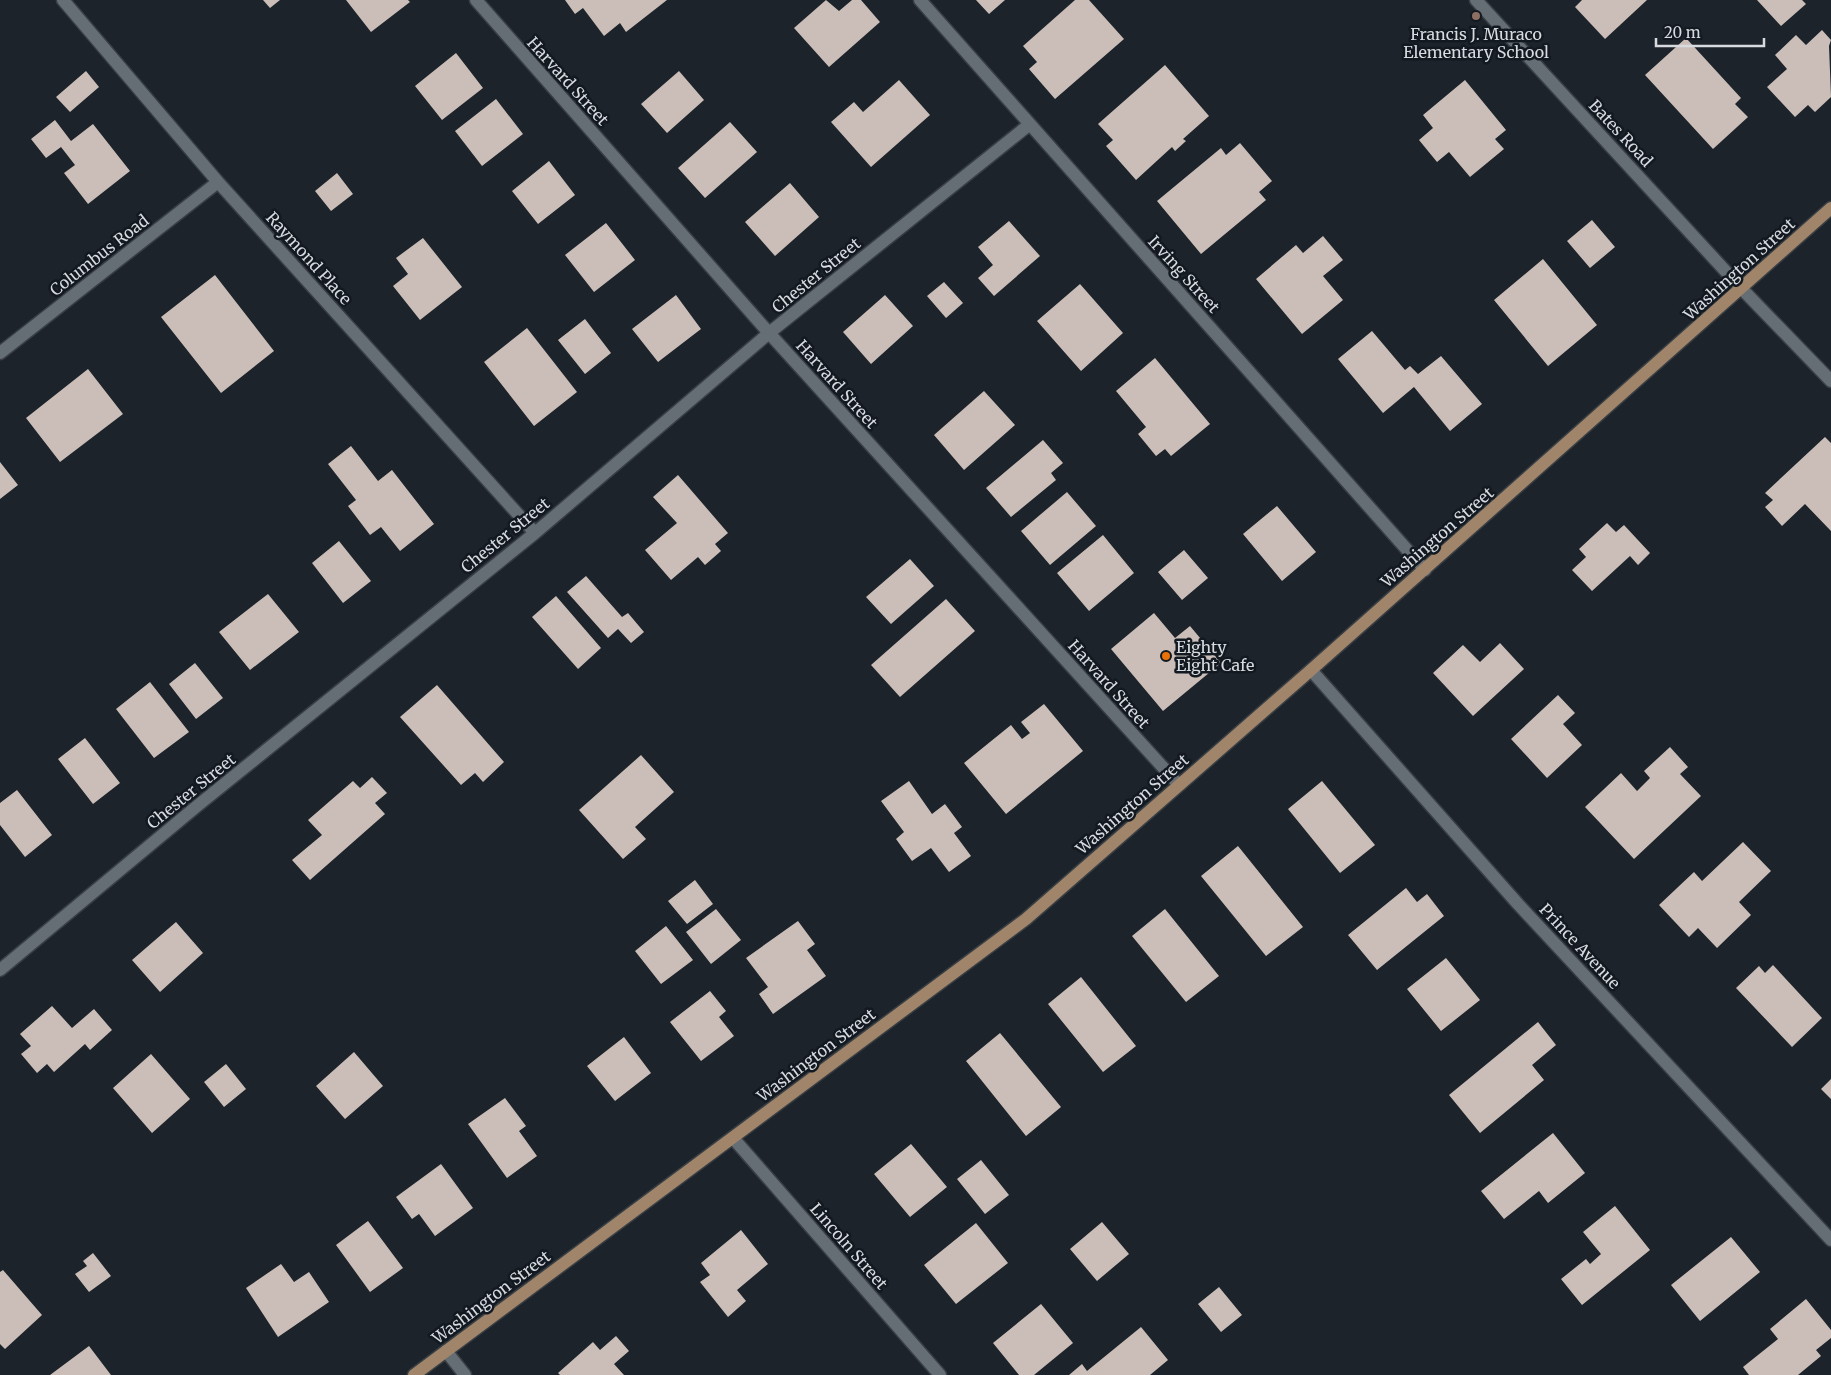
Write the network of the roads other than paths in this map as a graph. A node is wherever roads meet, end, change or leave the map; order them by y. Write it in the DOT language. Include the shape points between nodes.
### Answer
graph roads {
  1 [pos="63,0"];
  2 [pos="476,0"];
  3 [pos="920,0"];
  4 [pos="1476,0"];
  5 [pos="1030,124"];
  6 [pos="218,182"];
  7 [pos="1831,208"];
  8 [pos="1742,289"];
  9 [pos="769,333"];
  10 [pos="0,353"];
  11 [pos="1831,381"];
  12 [pos="535,533"];
  13 [pos="1425,570"];
  14 [pos="1311,670"];
  15 [pos="1179,785"];
  16 [pos="0,970"];
  17 [pos="733,1138"];
  18 [pos="1831,1240"];
  19 [pos="446,1351"];
  20 [pos="414,1375"];
  21 [pos="465,1375"];
  22 [pos="940,1375"];
  1 -- 6 [label="street, Raymond Place"];
  2 -- 9 [label="street, Harvard Street"];
  3 -- 5 [label="street, Irving Street"];
  4 -- 8 [label="street, Bates Road"];
  5 -- 9 [label="street, Chester Street"];
  5 -- 13 [label="street, Irving Street"];
  6 -- 10 [label="street, Columbus Road"];
  6 -- 12 [label="street, Raymond Place"];
  7 -- 8 [label="main road, Washington Street"];
  8 -- 11 [label="street, Bates Road"];
  8 -- 13 [label="main road, Washington Street"];
  9 -- 12 [label="street, Chester Street"];
  9 -- 15 [label="street, Harvard Street"];
  12 -- 16 [label="street, Chester Street"];
  13 -- 14 [label="main road, Washington Street"];
  14 -- 15 [label="main road, Washington Street"];
  14 -- 18 [label="street, Prince Avenue" via="1518,904"];
  15 -- 17 [label="main road, Washington Street" via="1026,919"];
  17 -- 19 [label="main road, Washington Street"];
  17 -- 22 [label="street, Lincoln Street"];
  19 -- 20 [label="main road, Washington Street"];
  19 -- 21 [label="street"];
}
